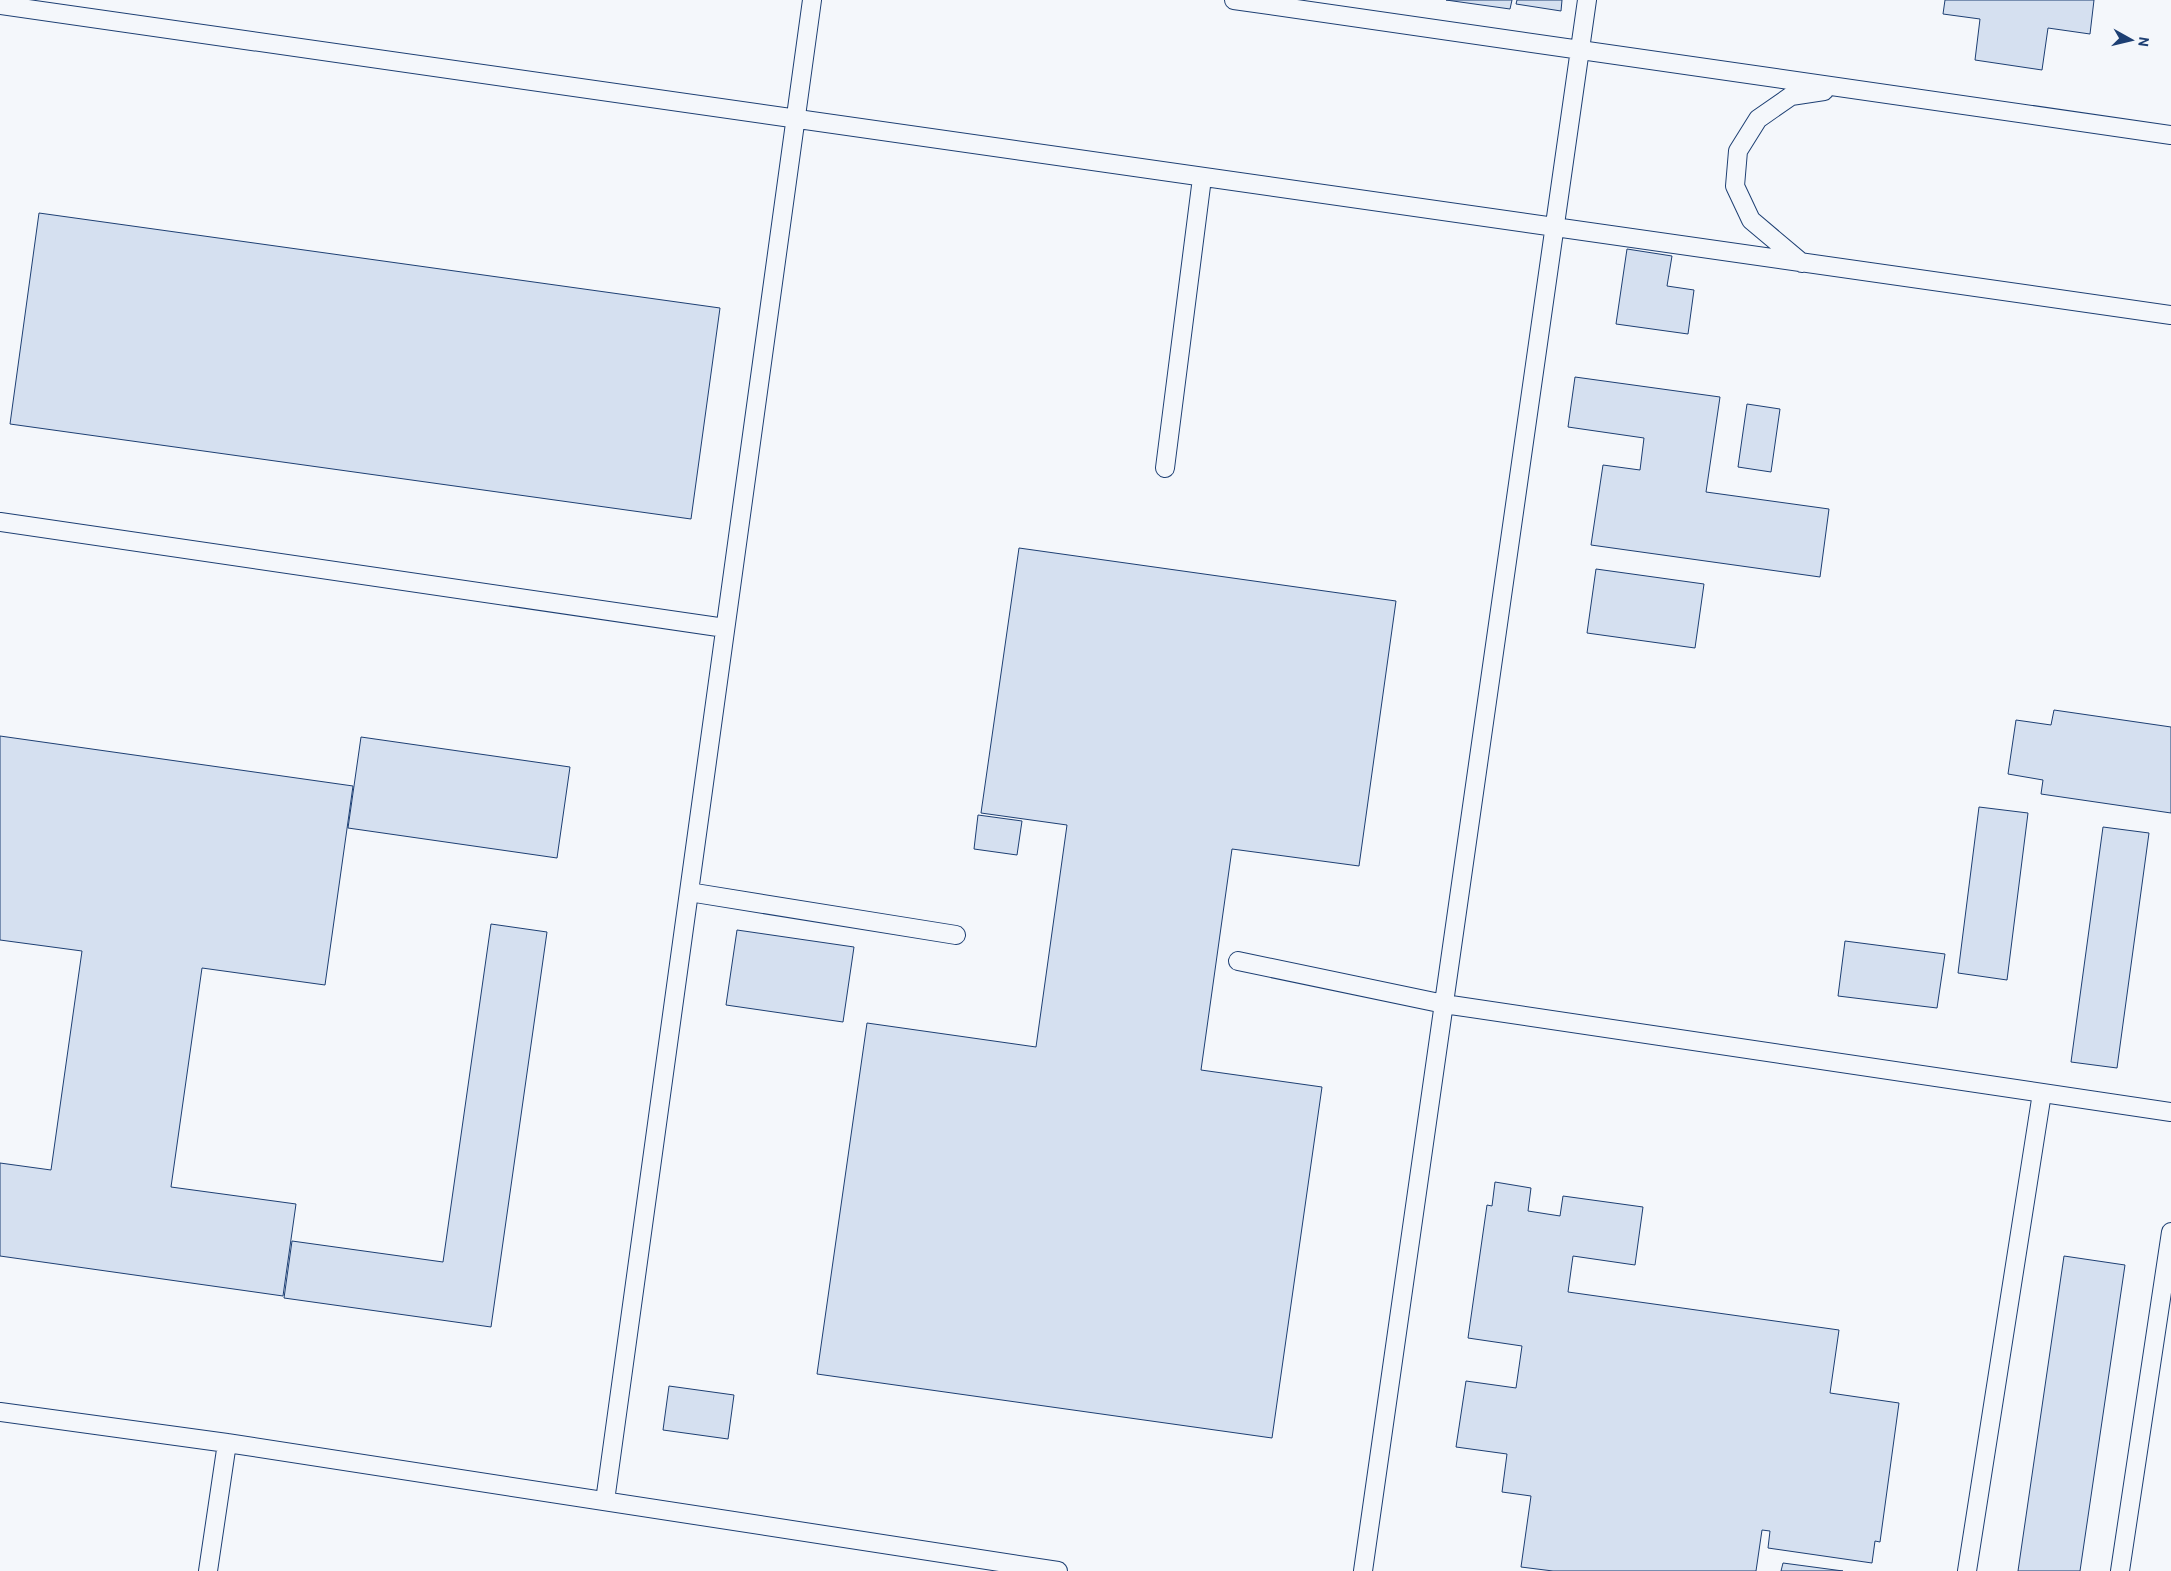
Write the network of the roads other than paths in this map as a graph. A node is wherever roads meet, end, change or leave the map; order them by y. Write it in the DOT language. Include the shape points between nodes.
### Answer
graph roads {
  1 [pos="812,0"];
  2 [pos="1234,0"];
  3 [pos="1587,0"];
  4 [pos="0,5"];
  5 [pos="1580,50"];
  6 [pos="1844,88"];
  7 [pos="796,120"];
  8 [pos="2171,135"];
  9 [pos="1202,178"];
  10 [pos="1554,229"];
  11 [pos="1802,264"];
  12 [pos="2171,315"];
  13 [pos="1166,468"];
  14 [pos="0,522"];
  15 [pos="726,628"];
  16 [pos="689,892"];
  17 [pos="956,935"];
  18 [pos="1238,961"];
  19 [pos="1444,1004"];
  20 [pos="2042,1093"];
  21 [pos="2171,1112"];
  22 [pos="2171,1232"];
  23 [pos="0,1412"];
  24 [pos="227,1443"];
  25 [pos="605,1501"];
  26 [pos="208,1571"];
  27 [pos="1058,1571"];
  28 [pos="1363,1571"];
  29 [pos="1967,1571"];
  30 [pos="2120,1571"];
  1 -- 7 [label="lane"];
  2 -- 5 [label="lane"];
  3 -- 5 [label="lane"];
  4 -- 7 [label="lane"];
  5 -- 6 [label="lane"];
  5 -- 10 [label="lane"];
  6 -- 8 [label="lane"];
  6 -- 11 [label="lane" via="1791,96 1758,119 1738,151 1735,186 1751,220"];
  7 -- 9 [label="lane"];
  7 -- 15 [label="lane"];
  9 -- 10 [label="lane"];
  9 -- 13 [label="lane"];
  10 -- 11 [label="lane"];
  10 -- 19 [label="lane"];
  11 -- 12 [label="lane"];
  14 -- 15 [label="lane"];
  15 -- 16 [label="lane"];
  16 -- 17 [label="lane"];
  16 -- 25 [label="lane"];
  18 -- 19 [label="lane"];
  19 -- 20 [label="lane"];
  19 -- 28 [label="lane"];
  20 -- 21 [label="lane"];
  20 -- 29 [label="lane"];
  22 -- 30 [label="lane"];
  23 -- 24 [label="lane"];
  24 -- 25 [label="lane"];
  24 -- 26 [label="lane"];
  25 -- 27 [label="lane"];
}
